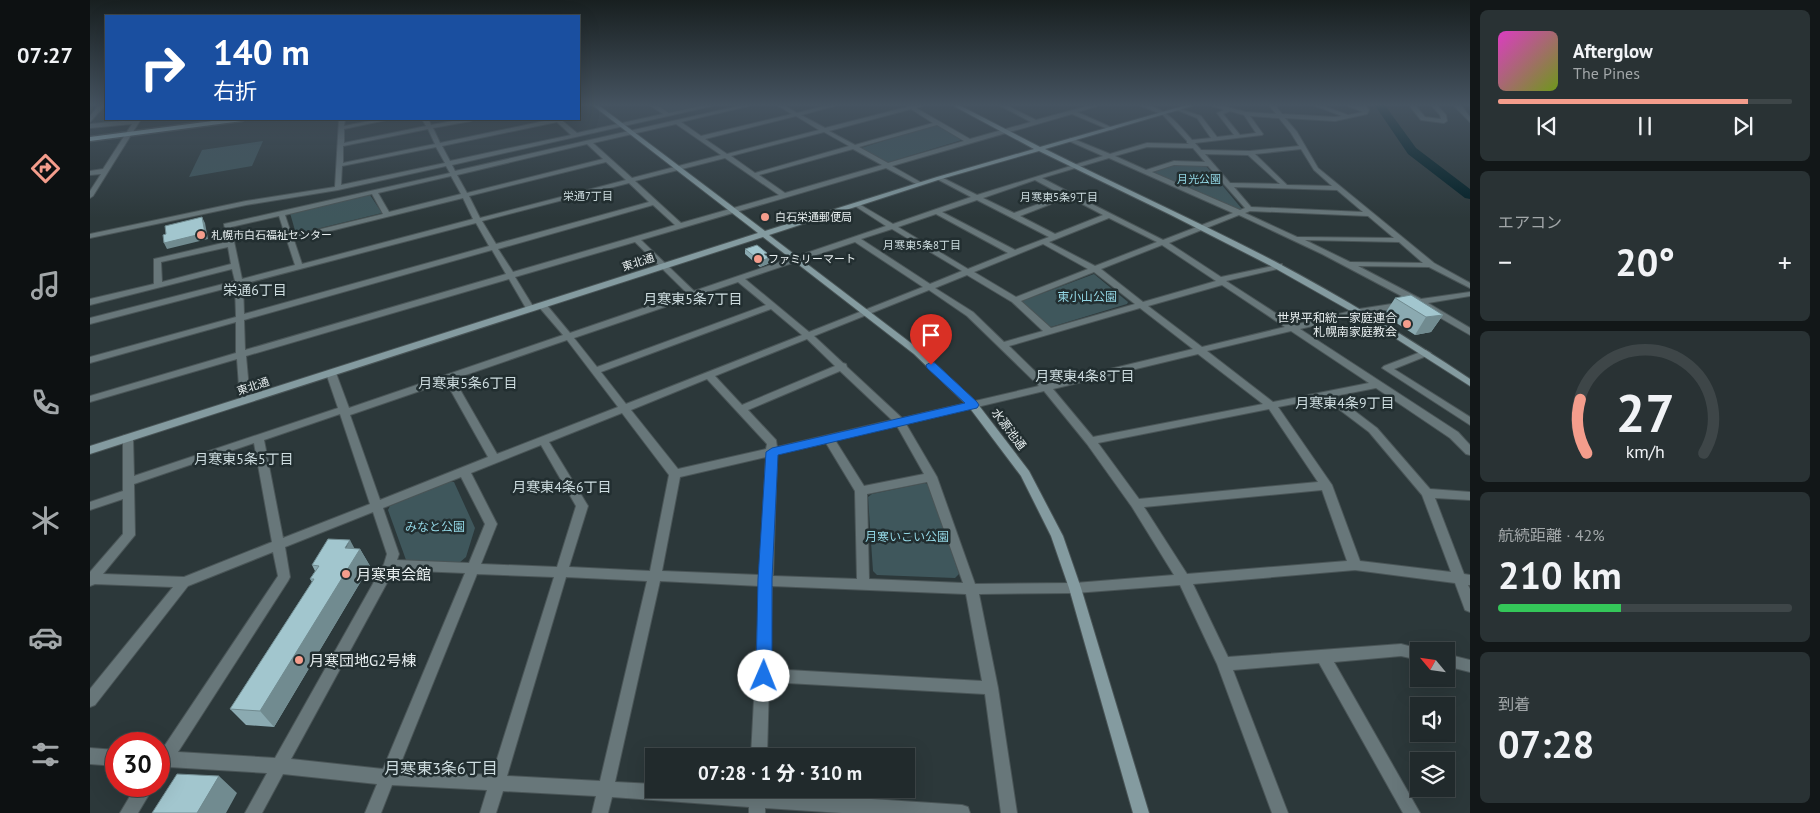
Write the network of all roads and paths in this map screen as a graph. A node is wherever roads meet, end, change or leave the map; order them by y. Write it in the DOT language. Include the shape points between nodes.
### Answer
graph roads {
  1 [pos="124,142"];
  2 [pos="341,142"];
  3 [pos="356,142"];
  4 [pos="437,142"];
  5 [pos="453,142"];
  6 [pos="554,142"];
  7 [pos="588,142"];
  8 [pos="644,142"];
  9 [pos="707,142"];
  10 [pos="778,142"];
  11 [pos="847,142"];
  12 [pos="873,142"];
  13 [pos="966,142"];
  14 [pos="1022,142"];
  15 [pos="1064,142"];
  16 [pos="1076,142"];
  17 [pos="1190,142"];
  18 [pos="1206,142"];
  19 [pos="1300,142"];
  20 [pos="341,145"];
  21 [pos="439,145"];
  22 [pos="1194,146"];
  23 [pos="1302,146"];
  24 [pos="856,147"];
  25 [pos="1037,149"];
  26 [pos="1250,153"];
  27 [pos="727,155"];
  28 [pos="1109,156"];
  29 [pos="606,160"];
  30 [pos="1209,164"];
  31 [pos="340,166"];
  32 [pos="887,166"];
  33 [pos="1073,167"];
  34 [pos="678,168"];
  35 [pos="451,169"];
  36 [pos="106,171"];
  37 [pos="1145,172"];
  38 [pos="90,173"];
  39 [pos="754,175"];
  40 [pos="939,178"];
  41 [pos="1036,178"];
  42 [pos="629,181"];
  43 [pos="920,184"];
  44 [pos="1227,185"];
  45 [pos="1285,186"];
  46 [pos="338,188"];
  47 [pos="1339,188"];
  48 [pos="374,192"];
  49 [pos="1071,194"];
  50 [pos="465,195"];
  51 [pos="90,196"];
  52 [pos="785,196"];
  53 [pos="976,197"];
  54 [pos="653,203"];
  55 [pos="857,205"];
  56 [pos="1249,209"];
  57 [pos="936,210"];
  58 [pos="733,211"];
  59 [pos="280,214"];
  60 [pos="387,214"];
  61 [pos="1240,214"];
  62 [pos="1369,214"];
  63 [pos="1109,215"];
  64 [pos="1014,216"];
  65 [pos="478,221"];
  66 [pos="893,226"];
  67 [pos="681,227"];
  68 [pos="1204,228"];
  69 [pos="762,235"];
  70 [pos="90,236"];
  71 [pos="1055,237"];
  72 [pos="290,238"];
  73 [pos="1294,238"];
  74 [pos="856,239"];
  75 [pos="636,240"];
  76 [pos="1400,240"];
  77 [pos="1042,241"];
  78 [pos="1164,243"];
  79 [pos="230,244"];
  80 [pos="493,248"];
  81 [pos="1014,253"];
  82 [pos="795,259"];
  83 [pos="1351,264"];
  84 [pos="1431,265"];
  85 [pos="234,266"];
  86 [pos="662,266"];
  87 [pos="1279,266"];
  88 [pos="299,267"];
  89 [pos="1095,269"];
  90 [pos="968,271"];
  91 [pos="511,277"];
  92 [pos="739,278"];
  93 [pos="1221,281"];
  94 [pos="239,282"];
  95 [pos="158,285"];
  96 [pos="1470,286"];
  97 [pos="930,287"];
  98 [pos="692,294"];
  99 [pos="1470,294"];
  100 [pos="1015,300"];
  101 [pos="1420,301"];
  102 [pos="90,302"];
  103 [pos="1140,305"];
  104 [pos="536,306"];
  105 [pos="773,306"];
  106 [pos="1360,312"];
  107 [pos="865,313"];
  108 [pos="240,318"];
  109 [pos="90,321"];
  110 [pos="1292,328"];
  111 [pos="1049,331"];
  112 [pos="1470,332"];
  113 [pos="808,335"];
  114 [pos="569,337"];
  115 [pos="1002,345"];
  116 [pos="1199,350"];
  117 [pos="1426,354"];
  118 [pos="241,355"];
  119 [pos="90,360"];
  120 [pos="843,366"];
  121 [pos="596,371"];
  122 [pos="331,373"];
  123 [pos="708,375"];
  124 [pos="448,378"];
  125 [pos="1470,384"];
  126 [pos="1376,385"];
  127 [pos="1046,387"];
  128 [pos="1325,394"];
  129 [pos="90,399"];
  130 [pos="245,400"];
  131 [pos="973,405"];
  132 [pos="1272,406"];
  133 [pos="624,408"];
  134 [pos="742,409"];
  135 [pos="344,412"];
  136 [pos="899,421"];
  137 [pos="1470,422"];
  138 [pos="128,438"];
  139 [pos="259,439"];
  140 [pos="829,439"];
  141 [pos="543,440"];
  142 [pos="1091,441"];
  143 [pos="90,450"];
  144 [pos="1470,451"];
  145 [pos="772,452"];
  146 [pos="494,458"];
  147 [pos="464,471"];
  148 [pos="675,474"];
  149 [pos="931,477"];
  150 [pos="1326,485"];
  151 [pos="129,486"];
  152 [pos="861,491"];
  153 [pos="1427,493"];
  154 [pos="1470,496"];
  155 [pos="1136,504"];
  156 [pos="90,506"];
  157 [pos="377,506"];
  158 [pos="278,546"];
  159 [pos="390,565"];
  160 [pos="1355,565"];
  161 [pos="474,569"];
  162 [pos="563,572"];
  163 [pos="655,575"];
  164 [pos="765,579"];
  165 [pos="1184,579"];
  166 [pos="91,580"];
  167 [pos="1465,580"];
  168 [pos="184,582"];
  169 [pos="863,584"];
  170 [pos="1075,588"];
  171 [pos="971,589"];
  172 [pos="1470,606"];
  173 [pos="1410,652"];
  174 [pos="1323,656"];
  175 [pos="1455,662"];
  176 [pos="1224,664"];
  177 [pos="1470,666"];
  178 [pos="764,676"];
  179 [pos="991,688"];
  180 [pos="90,700"];
  181 [pos="170,748"];
  182 [pos="760,748"];
  183 [pos="90,756"];
  184 [pos="105,757"];
  185 [pos="170,762"];
  186 [pos="279,766"];
  187 [pos="389,776"];
  188 [pos="498,782"];
  189 [pos="606,788"];
  190 [pos="139,797"];
  191 [pos="757,800"];
  192 [pos="893,810"];
  193 [pos="128,813"];
  194 [pos="253,813"];
  195 [pos="373,813"];
  196 [pos="488,813"];
  197 [pos="600,813"];
  198 [pos="962,813"];
  199 [pos="1009,813"];
  200 [pos="1141,813"];
  201 [pos="1280,813"];
  202 [pos="1412,813"];
  1 -- 36 [label="street"];
  2 -- 20 [label="street"];
  3 -- 20 [label="street"];
  4 -- 21 [label="street"];
  5 -- 21 [label="street"];
  6 -- 35 [label="street"];
  7 -- 29 [label="street"];
  7 -- 35 [label="street"];
  8 -- 34 [label="street, 水源池通"];
  9 -- 27 [label="street"];
  10 -- 27 [label="street"];
  11 -- 24 [label="street"];
  12 -- 24 [label="street"];
  13 -- 32 [label="street"];
  14 -- 25 [label="street"];
  15 -- 25 [label="street, 東北通"];
  16 -- 28 [label="street"];
  17 -- 22 [label="street"];
  18 -- 22 [label="street"];
  19 -- 23 [label="street"];
  20 -- 31 [label="street"];
  21 -- 31 [label="street"];
  21 -- 35 [label="street"];
  22 -- 26 [label="street"];
  22 -- 28 [label="street" via="1147,144"];
  22 -- 30 [label="street"];
  23 -- 26 [label="street"];
  23 -- 47 [label="street" via="1316,169"];
  24 -- 32 [label="street"];
  24 -- 39 [label="street"];
  25 -- 33 [label="street"];
  25 -- 40 [label="street, 東北通"];
  26 -- 45 [label="street"];
  27 -- 34 [label="street"];
  27 -- 39 [label="street"];
  28 -- 33 [label="street"];
  28 -- 37 [label="street"];
  29 -- 42 [label="street"];
  29 -- 50 [label="street"];
  30 -- 37 [label="street" via="1174,162"];
  30 -- 44 [label="street"];
  31 -- 46 [label="street"];
  32 -- 43 [label="street"];
  32 -- 52 [label="street"];
  33 -- 41 [label="street"];
  33 -- 68 [label="street"];
  34 -- 42 [label="street"];
  34 -- 58 [label="street, 水源池通"];
  35 -- 46 [label="street"];
  35 -- 48 [label="street"];
  35 -- 50 [label="street"];
  36 -- 38 [label="street"];
  36 -- 51 [label="street"];
  37 -- 61 [label="street"];
  39 -- 52 [label="street"];
  40 -- 43 [label="street, 東北通"];
  40 -- 53 [label="street"];
  41 -- 49 [label="street"];
  41 -- 53 [label="street"];
  42 -- 54 [label="street"];
  42 -- 65 [label="street"];
  43 -- 55 [label="street, 東北通"];
  44 -- 45 [label="street"];
  44 -- 56 [label="street"];
  45 -- 47 [label="street"];
  46 -- 70 [label="street" via="246,203"];
  47 -- 62 [label="street"];
  48 -- 59 [label="street"];
  48 -- 60 [label="street"];
  49 -- 63 [label="street"];
  49 -- 64 [label="street"];
  50 -- 60 [label="street"];
  50 -- 65 [label="street"];
  52 -- 58 [label="street"];
  53 -- 57 [label="street"];
  53 -- 64 [label="street"];
  54 -- 67 [label="street"];
  54 -- 80 [label="street"];
  55 -- 66 [label="street"];
  55 -- 69 [label="street, 東北通"];
  56 -- 61 [label="street"];
  56 -- 62 [label="street"];
  57 -- 66 [label="street"];
  57 -- 81 [label="street"];
  58 -- 67 [label="street"];
  58 -- 69 [label="street, 水源池通"];
  59 -- 72 [label="street"];
  59 -- 79 [label="street" via="227,226"];
  60 -- 72 [label="street"];
  61 -- 68 [label="street"];
  61 -- 73 [label="street"];
  62 -- 76 [label="street"];
  63 -- 71 [label="street"];
  63 -- 78 [label="street"];
  64 -- 71 [label="street"];
  65 -- 80 [label="street"];
  65 -- 88 [label="street"];
  66 -- 74 [label="street"];
  66 -- 90 [label="street"];
  67 -- 75 [label="street"];
  68 -- 78 [label="street"];
  68 -- 87 [label="street"];
  69 -- 82 [label="street, 水源池通"];
  69 -- 86 [label="street, 東北通"];
  71 -- 77 [label="street"];
  72 -- 88 [label="street"];
  73 -- 76 [label="street"];
  73 -- 83 [label="street"];
  74 -- 82 [label="street"];
  74 -- 97 [label="street"];
  75 -- 86 [label="street"];
  75 -- 91 [label="street"];
  76 -- 84 [label="street"];
  77 -- 81 [label="street"];
  77 -- 89 [label="street"];
  78 -- 89 [label="street"];
  78 -- 93 [label="street"];
  79 -- 85 [label="street"];
  79 -- 95 [label="street" via="157,261"];
  80 -- 91 [label="street"];
  80 -- 108 [label="street"];
  81 -- 90 [label="street"];
  82 -- 92 [label="street"];
  82 -- 107 [label="street, 水源池通"];
  83 -- 84 [label="street"];
  83 -- 101 [label="street"];
  84 -- 96 [label="street"];
  85 -- 94 [label="street"];
  85 -- 95 [label="street"];
  86 -- 98 [label="street"];
  86 -- 104 [label="street, 東北通"];
  87 -- 93 [label="street"];
  87 -- 106 [label="street"];
  88 -- 94 [label="street"];
  89 -- 100 [label="street"];
  89 -- 103 [label="street"];
  90 -- 97 [label="street"];
  90 -- 100 [label="street"];
  91 -- 104 [label="street"];
  91 -- 118 [label="street"];
  92 -- 98 [label="street"];
  92 -- 105 [label="street"];
  93 -- 103 [label="street"];
  93 -- 110 [label="street"];
  94 -- 108 [label="street"];
  94 -- 109 [label="street"];
  95 -- 102 [label="street"];
  97 -- 107 [label="street"];
  97 -- 115 [label="street" via="970,314"];
  98 -- 114 [label="street"];
  99 -- 101 [label="street"];
  100 -- 111 [label="street"];
  101 -- 106 [label="street"];
  101 -- 112 [label="street"];
  103 -- 111 [label="street"];
  103 -- 116 [label="street"];
  104 -- 114 [label="street"];
  104 -- 122 [label="street, 東北通"];
  105 -- 113 [label="street"];
  105 -- 121 [label="street"];
  106 -- 110 [label="street"];
  106 -- 117 [label="street"];
  107 -- 113 [label="street"];
  107 -- 131 [label="street, 水源池通" via="917,352"];
  108 -- 118 [label="street"];
  108 -- 119 [label="street"];
  110 -- 116 [label="street"];
  110 -- 126 [label="street"];
  111 -- 115 [label="street"];
  113 -- 120 [label="street"];
  113 -- 123 [label="street"];
  114 -- 121 [label="street"];
  114 -- 124 [label="street"];
  115 -- 127 [label="street"];
  116 -- 127 [label="street"];
  116 -- 132 [label="street"];
  117 -- 125 [label="street"];
  117 -- 137 [label="street" via="1387,368"];
  118 -- 129 [label="street"];
  118 -- 130 [label="street"];
  120 -- 134 [label="street"];
  120 -- 136 [label="street"];
  121 -- 133 [label="street"];
  122 -- 130 [label="street, 東北通"];
  122 -- 135 [label="street"];
  123 -- 133 [label="street"];
  123 -- 134 [label="street"];
  124 -- 135 [label="street"];
  124 -- 146 [label="street"];
  126 -- 128 [label="street"];
  126 -- 144 [label="street" via="1454,435"];
  127 -- 131 [label="street"];
  127 -- 142 [label="street"];
  128 -- 132 [label="street"];
  128 -- 153 [label="street" via="1373,430"];
  130 -- 138 [label="street, 東北通"];
  131 -- 136 [label="street"];
  131 -- 170 [label="street, 水源池通" via="1025,474 1038,497 1057,536"];
  132 -- 142 [label="street"];
  132 -- 150 [label="street"];
  133 -- 141 [label="street"];
  133 -- 148 [label="street"];
  134 -- 145 [label="street" via="772,443"];
  135 -- 139 [label="street"];
  135 -- 157 [label="street"];
  136 -- 140 [label="street"];
  136 -- 149 [label="street"];
  138 -- 143 [label="street, 東北通"];
  138 -- 151 [label="street"];
  139 -- 151 [label="street"];
  139 -- 158 [label="street"];
  140 -- 145 [label="street"];
  140 -- 152 [label="street"];
  141 -- 146 [label="street"];
  141 -- 162 [label="street" via="582,506"];
  142 -- 155 [label="street"];
  145 -- 148 [label="street"];
  145 -- 164 [label="street"];
  146 -- 147 [label="street"];
  147 -- 157 [label="street"];
  147 -- 161 [label="street" via="491,524"];
  148 -- 163 [label="street"];
  149 -- 152 [label="street"];
  149 -- 171 [label="street"];
  150 -- 155 [label="street"];
  150 -- 160 [label="street"];
  151 -- 156 [label="street"];
  151 -- 166 [label="street" via="129,535"];
  152 -- 169 [label="street"];
  153 -- 154 [label="street"];
  153 -- 167 [label="street"];
  155 -- 165 [label="street"];
  157 -- 158 [label="street"];
  157 -- 159 [label="street" via="393,554"];
  158 -- 168 [label="street"];
  158 -- 181 [label="street" via="284,577"];
  159 -- 161 [label="street"];
  159 -- 186 [label="street"];
  160 -- 165 [label="street"];
  160 -- 167 [label="street"];
  161 -- 162 [label="street"];
  161 -- 187 [label="street"];
  162 -- 163 [label="street"];
  162 -- 188 [label="street"];
  163 -- 164 [label="street"];
  163 -- 189 [label="street"];
  164 -- 169 [label="street"];
  164 -- 178 [label="street"];
  165 -- 170 [label="street"];
  165 -- 176 [label="street"];
  166 -- 168 [label="street"];
  167 -- 172 [label="street"];
  168 -- 180 [label="street"];
  169 -- 171 [label="street"];
  170 -- 171 [label="street"];
  170 -- 200 [label="street, 水源池通"];
  171 -- 179 [label="street"];
  173 -- 174 [label="street"];
  174 -- 176 [label="street"];
  174 -- 202 [label="street"];
  175 -- 177 [label="street"];
  176 -- 201 [label="street"];
  178 -- 179 [label="street"];
  178 -- 182 [label="street"];
  179 -- 199 [label="street"];
  183 -- 184 [label="street"];
  185 -- 186 [label="street"];
  186 -- 187 [label="street"];
  186 -- 194 [label="street"];
  187 -- 188 [label="street"];
  187 -- 195 [label="street"];
  188 -- 189 [label="street"];
  188 -- 196 [label="street"];
  189 -- 191 [label="street"];
  189 -- 197 [label="street"];
  190 -- 193 [label="street"];
  191 -- 192 [label="street"];
  192 -- 198 [label="street"];
}
